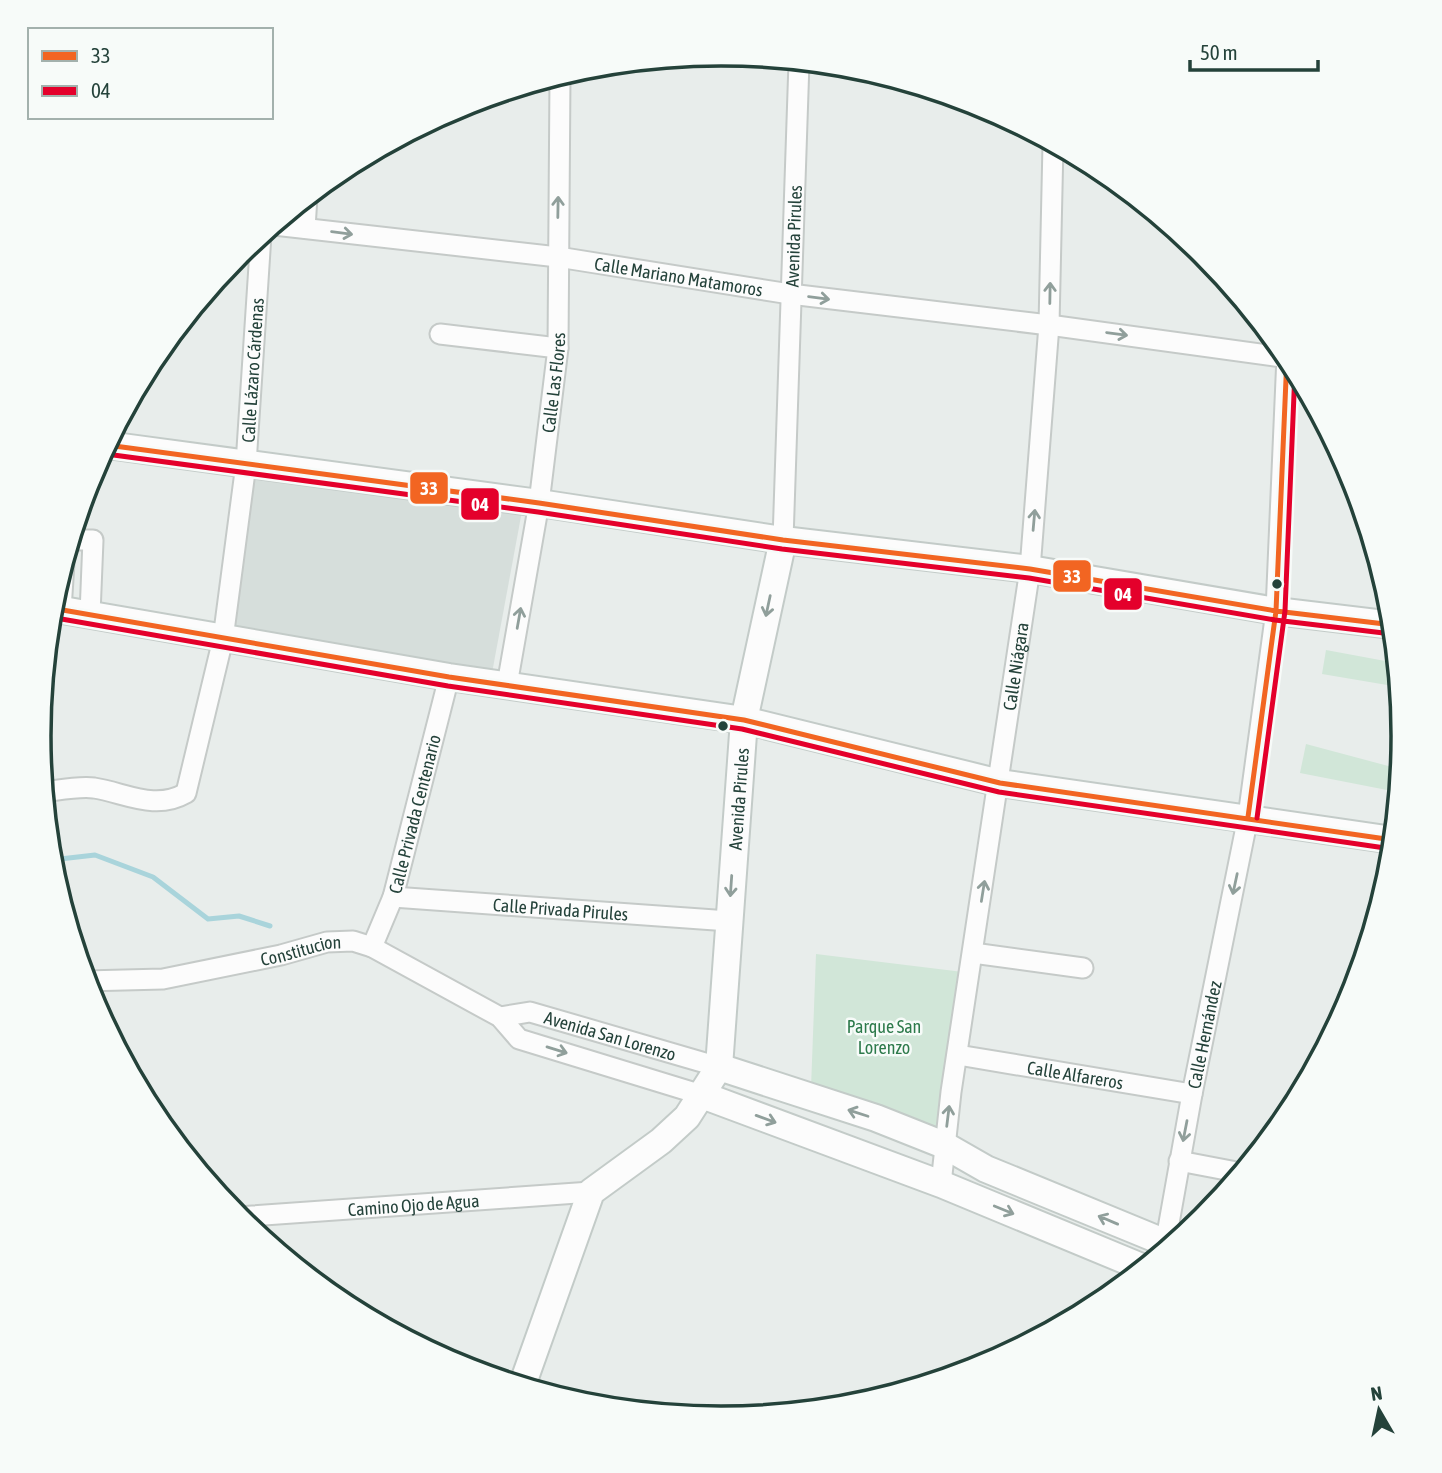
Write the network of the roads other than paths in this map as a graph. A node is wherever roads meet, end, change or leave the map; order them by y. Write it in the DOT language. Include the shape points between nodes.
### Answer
graph roads {
  1 [pos="799,71"];
  2 [pos="560,86"];
  3 [pos="1053,154"];
  4 [pos="306,211"];
  5 [pos="287,226"];
  6 [pos="305,228"];
  7 [pos="260,251"];
  8 [pos="558,257"];
  9 [pos="790,295"];
  10 [pos="1049,325"];
  11 [pos="440,334"];
  12 [pos="558,348"];
  13 [pos="1272,355"];
  14 [pos="1287,378"];
  15 [pos="118,446"];
  16 [pos="246,464"];
  17 [pos="538,503"];
  18 [pos="81,540"];
  19 [pos="783,540"];
  20 [pos="1030,569"];
  21 [pos="63,610"];
  22 [pos="1276,611"];
  23 [pos="90,614"];
  24 [pos="1381,624"];
  25 [pos="223,639"];
  26 [pos="449,677"];
  27 [pos="507,685"];
  28 [pos="744,720"];
  29 [pos="1000,783"];
  30 [pos="53,791"];
  31 [pos="1248,817"];
  32 [pos="1383,838"];
  33 [pos="393,897"];
  34 [pos="729,921"];
  35 [pos="372,947"];
  36 [pos="973,953"];
  37 [pos="1083,968"];
  38 [pos="97,981"];
  39 [pos="500,1017"];
  40 [pos="958,1055"];
  41 [pos="719,1067"];
  42 [pos="1192,1094"];
  43 [pos="702,1095"];
  44 [pos="944,1145"];
  45 [pos="1180,1161"];
  46 [pos="1232,1170"];
  47 [pos="941,1184"];
  48 [pos="591,1192"];
  49 [pos="253,1216"];
  50 [pos="1169,1234"];
  51 [pos="1159,1243"];
  52 [pos="1134,1264"];
  53 [pos="525,1377"];
  1 -- 9 [label="street, Avenida Pirules"];
  8 -- 2 [label="street, Calle Las Flores, one-way"];
  10 -- 3 [label="street, Calle Niágara, one-way"];
  4 -- 6 [label="street"];
  5 -- 6 [label="street, Calle Mariano Matamoros"];
  6 -- 8 [label="street, Calle Mariano Matamoros, one-way"];
  7 -- 16 [label="street, Calle Lázaro Cárdenas"];
  8 -- 9 [label="street, Calle Mariano Matamoros"];
  8 -- 12 [label="street, Calle Las Flores"];
  9 -- 10 [label="street, Calle Mariano Matamoros, one-way"];
  9 -- 19 [label="street, Avenida Pirules"];
  10 -- 13 [label="street, Calle Mariano Matamoros, one-way"];
  20 -- 10 [label="street, Calle Niágara, one-way"];
  11 -- 12 [label="street"];
  12 -- 17 [label="street, Calle Las Flores"];
  14 -- 22 [label="street, Calle Hernández"];
  15 -- 16 [label="street"];
  16 -- 17 [label="street"];
  16 -- 25 [label="street, Calle Lázaro Cárdenas"];
  17 -- 19 [label="street"];
  27 -- 17 [label="street, Calle Las Flores, one-way"];
  18 -- 23 [label="street" via="93,540"];
  19 -- 20 [label="street"];
  19 -- 28 [label="street, Avenida Pirules, one-way"];
  20 -- 22 [label="street"];
  20 -- 29 [label="street, Calle Niágara"];
  21 -- 23 [label="street"];
  22 -- 24 [label="street"];
  22 -- 31 [label="street, Calle Hernández"];
  23 -- 25 [label="street"];
  25 -- 26 [label="street"];
  25 -- 30 [label="street, Calle Lázaro Cárdenas" via="186,793 156,803 91,788"];
  26 -- 27 [label="street"];
  26 -- 33 [label="street, Calle Privada Centenario"];
  27 -- 28 [label="street"];
  28 -- 29 [label="street"];
  28 -- 34 [label="street, Avenida Pirules, one-way"];
  29 -- 31 [label="street"];
  36 -- 29 [label="street, Calle Niágara, one-way"];
  31 -- 32 [label="street"];
  31 -- 42 [label="street, Calle Hernández, one-way"];
  33 -- 34 [label="street, Calle Privada Pirules"];
  33 -- 35 [label="street, Calle Privada Centenario"];
  34 -- 41 [label="street, Avenida Pirules"];
  35 -- 38 [label="street, Constitucion" via="353,941 327,942 163,979"];
  35 -- 39 [label="street, Constitucion"];
  36 -- 37 [label="street"];
  36 -- 40 [label="street, Calle Niágara"];
  39 -- 41 [label="street, Avenida San Lorenzo" via="530,1012"];
  39 -- 43 [label="street, Avenida San Lorenzo, one-way" via="519,1039"];
  40 -- 42 [label="street, Calle Alfareros"];
  44 -- 40 [label="street, Calle Niágara, one-way"];
  41 -- 43 [label="street, Avenida Pirules"];
  44 -- 41 [label="street, Avenida San Lorenzo, one-way"];
  42 -- 45 [label="street, Calle Hernández, one-way"];
  43 -- 47 [label="street, Avenida San Lorenzo, one-way"];
  43 -- 48 [label="street, Avenida Pirules" via="661,1141"];
  44 -- 47 [label="street, Calle Niágara"];
  51 -- 44 [label="street, Avenida San Lorenzo, one-way" via="986,1169"];
  45 -- 46 [label="street"];
  45 -- 50 [label="street, Calle Hernández"];
  47 -- 52 [label="street, Avenida San Lorenzo, one-way"];
  48 -- 49 [label="street, Camino Ojo de Agua"];
  48 -- 53 [label="street"];
}
